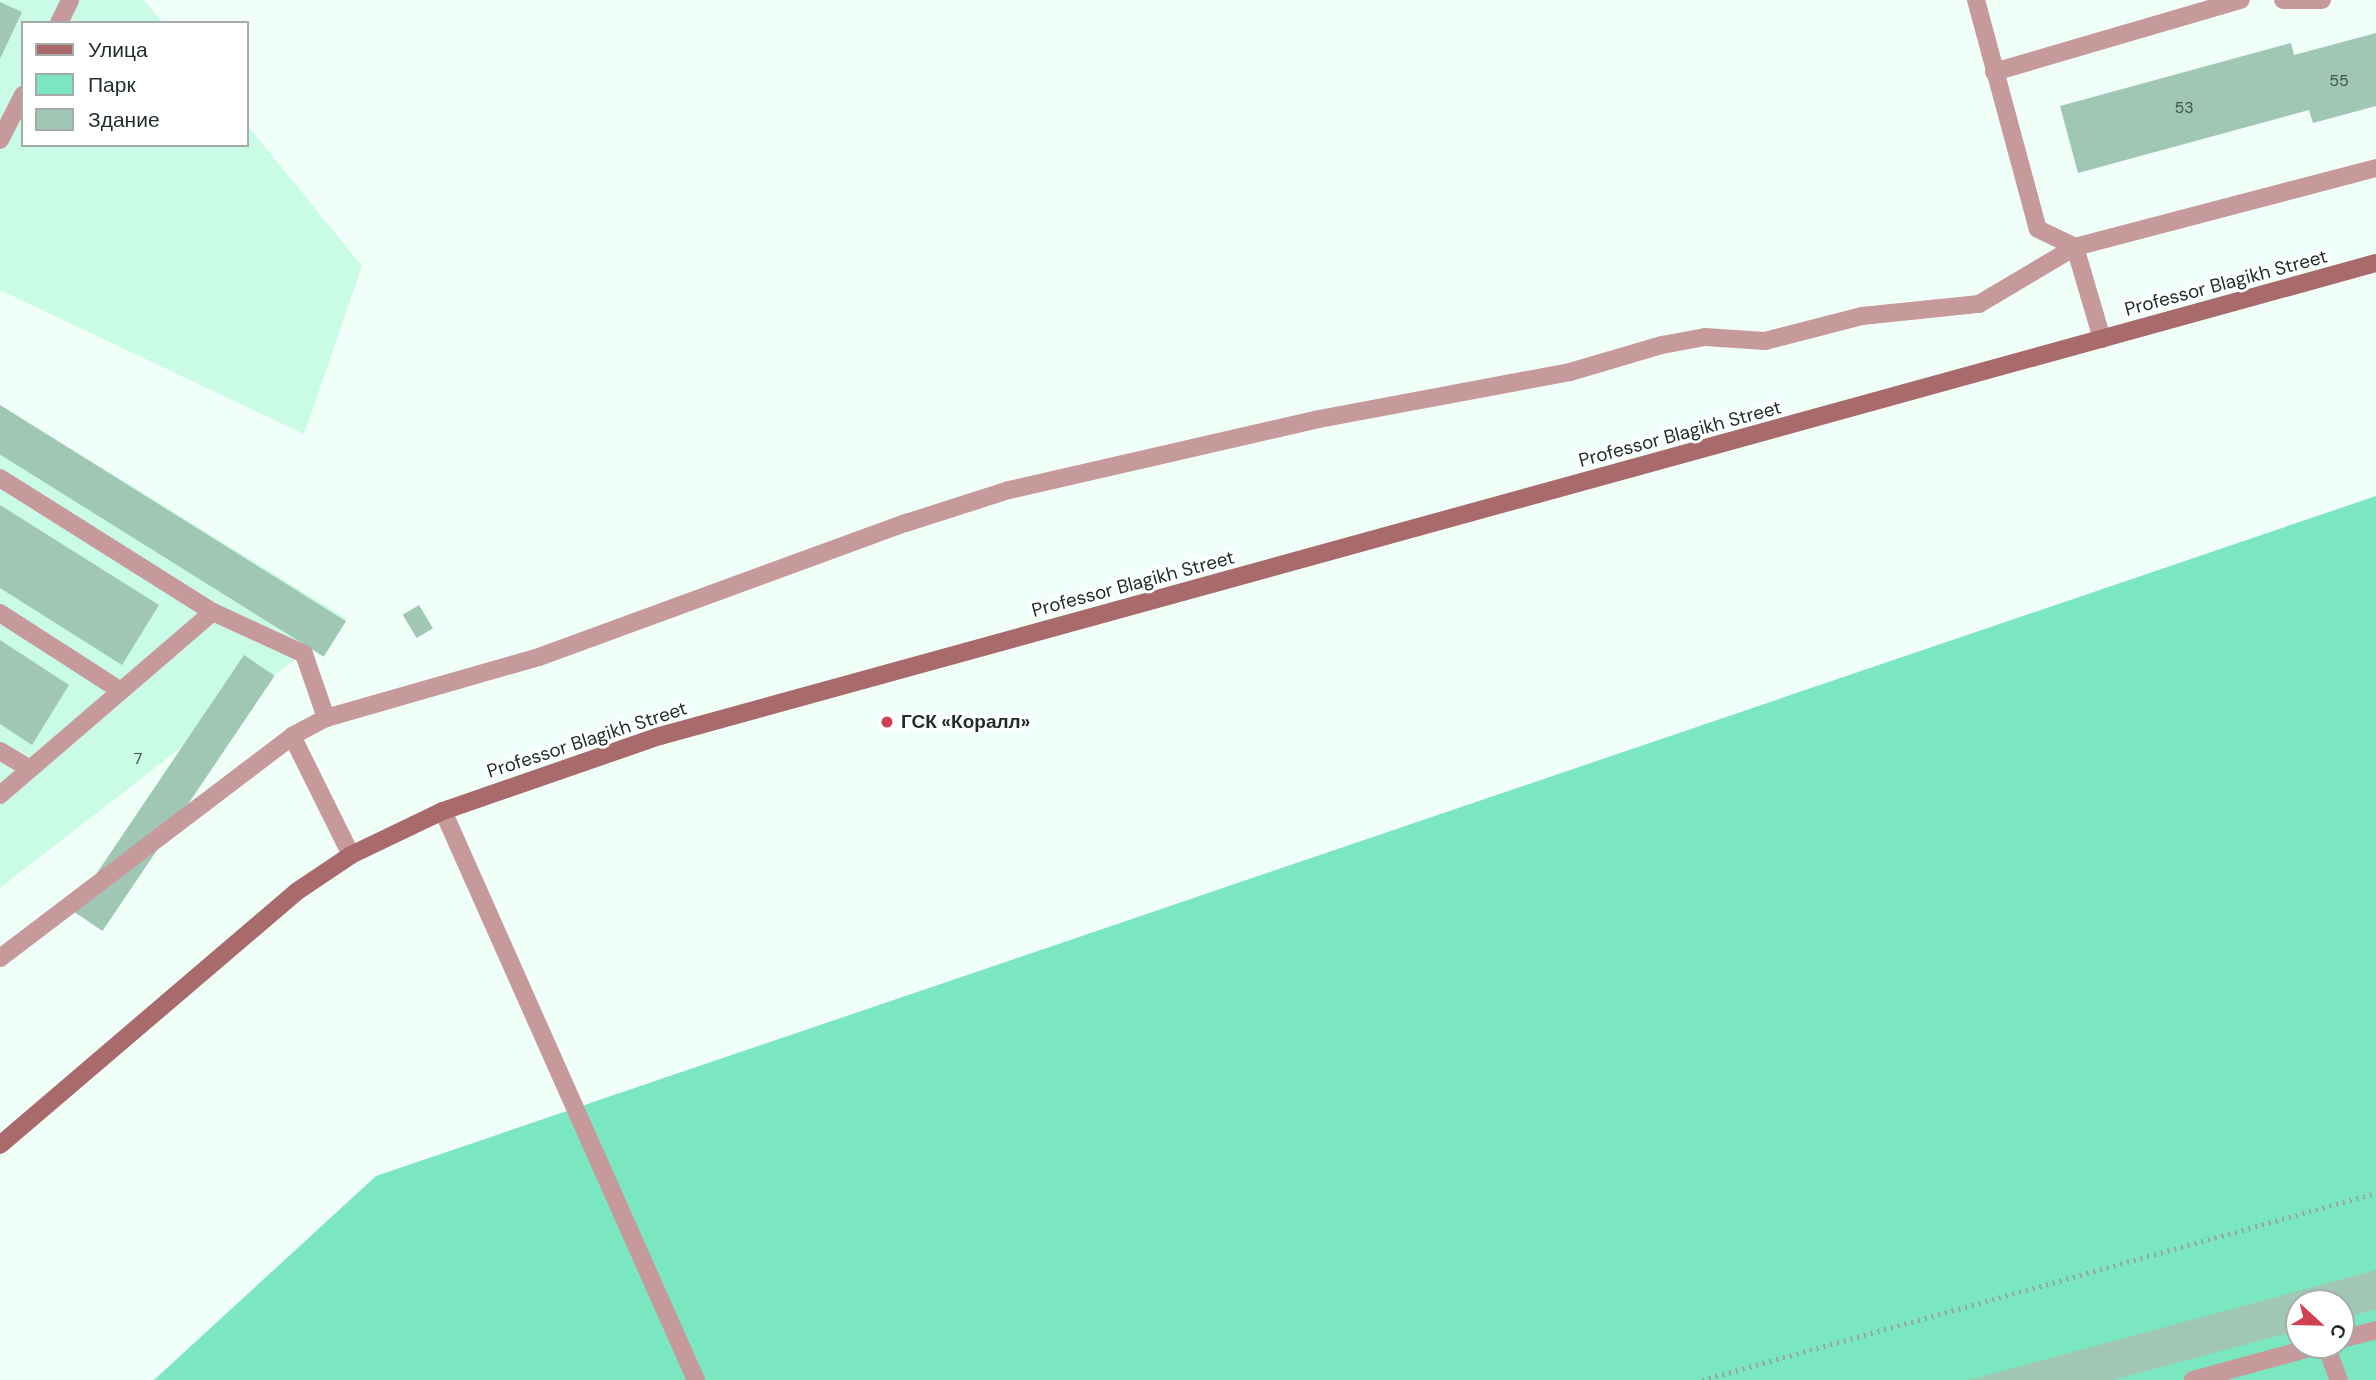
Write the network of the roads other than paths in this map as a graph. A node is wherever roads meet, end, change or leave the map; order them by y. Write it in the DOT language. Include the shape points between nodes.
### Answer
graph roads {
  1 [pos="70,0"];
  2 [pos="1976,0"];
  3 [pos="2241,0"];
  4 [pos="2283,0"];
  5 [pos="2322,0"];
  6 [pos="60,21"];
  7 [pos="1994,72"];
  8 [pos="21,99"];
  9 [pos="0,141"];
  10 [pos="2376,168"];
  11 [pos="2076,247"];
  12 [pos="2376,263"];
  13 [pos="2102,339"];
  14 [pos="0,478"];
  15 [pos="213,612"];
  16 [pos="0,613"];
  17 [pos="121,691"];
  18 [pos="327,718"];
  19 [pos="292,736"];
  20 [pos="0,751"];
  21 [pos="30,769"];
  22 [pos="0,795"];
  23 [pos="443,811"];
  24 [pos="351,855"];
  25 [pos="0,957"];
  26 [pos="0,1145"];
  27 [pos="2376,1330"];
  28 [pos="2355,1335"];
  29 [pos="2285,1356"];
  30 [pos="2329,1359"];
  31 [pos="2204,1379"];
  32 [pos="695,1380"];
  33 [pos="2339,1380"];
  1 -- 6 [label="lane"];
  2 -- 7 [label="lane"];
  3 -- 7 [label="lane"];
  4 -- 5 [label="lane"];
  7 -- 11 [label="lane" via="2038,229"];
  8 -- 9 [label="lane"];
  10 -- 11 [label="lane"];
  11 -- 13 [label="lane"];
  11 -- 18 [label="lane" via="1979,304 1862,316 1765,341 1705,337 1570,372 1319,419 1009,490 488,674"];
  12 -- 13 [label="main road, Professor Blagikh Street"];
  13 -- 23 [label="main road, Professor Blagikh Street" via="660,736"];
  14 -- 15 [label="lane"];
  15 -- 17 [label="lane"];
  15 -- 18 [label="lane" via="304,654"];
  16 -- 17 [label="lane"];
  17 -- 21 [label="lane"];
  18 -- 19 [label="lane"];
  19 -- 24 [label="lane"];
  19 -- 25 [label="lane"];
  20 -- 21 [label="lane"];
  21 -- 22 [label="lane"];
  23 -- 24 [label="main road, Professor Blagikh Street"];
  23 -- 32 [label="lane"];
  24 -- 26 [label="main road, Professor Blagikh Street" via="254,927"];
  27 -- 28 [label="lane"];
  29 -- 31 [label="lane"];
  30 -- 33 [label="lane"];
}
